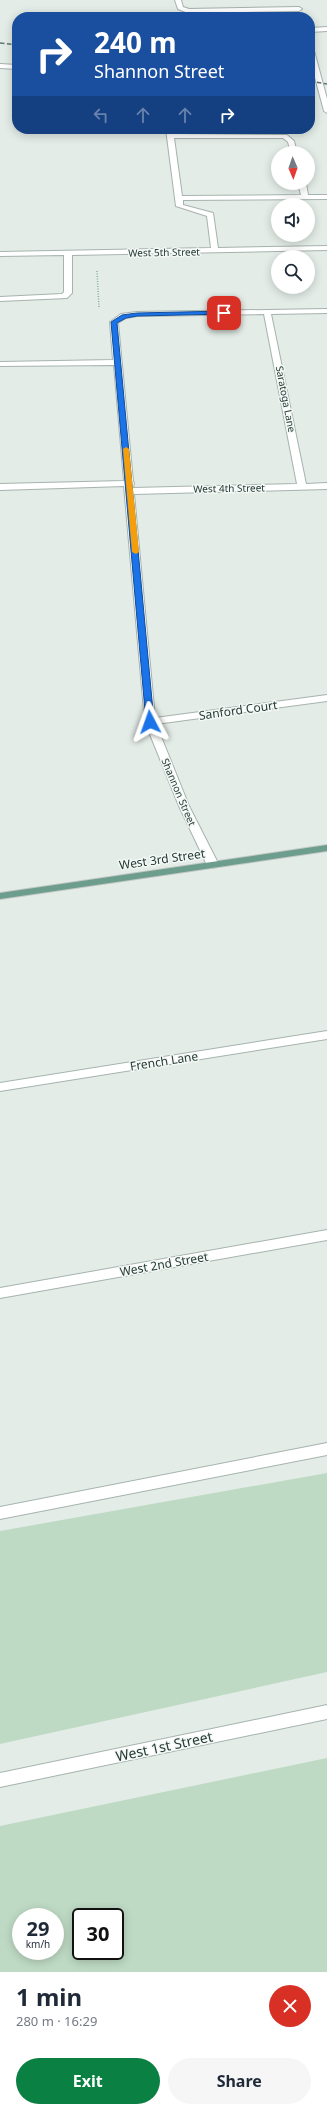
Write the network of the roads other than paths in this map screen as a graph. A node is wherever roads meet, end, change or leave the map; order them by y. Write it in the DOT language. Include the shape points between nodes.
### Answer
graph roads {
  1 [pos="178,0"];
  2 [pos="297,0"];
  3 [pos="299,9"];
  4 [pos="194,12"];
  5 [pos="243,12"];
  6 [pos="300,12"];
  7 [pos="327,29"];
  8 [pos="315,30"];
  9 [pos="0,66"];
  10 [pos="315,66"];
  11 [pos="12,67"];
  12 [pos="327,111"];
  13 [pos="170,134"];
  14 [pos="208,134"];
  15 [pos="292,146"];
  16 [pos="304,190"];
  17 [pos="327,196"];
  18 [pos="305,197"];
  19 [pos="179,198"];
  20 [pos="327,248"];
  21 [pos="215,251"];
  22 [pos="68,253"];
  23 [pos="0,254"];
  24 [pos="0,299"];
  25 [pos="327,311"];
  26 [pos="267,312"];
  27 [pos="117,362"];
  28 [pos="0,364"];
  29 [pos="302,486"];
  30 [pos="327,486"];
  31 [pos="0,487"];
  32 [pos="130,487"];
  33 [pos="327,698"];
  34 [pos="150,722"];
  35 [pos="327,848"];
  36 [pos="213,865"];
  37 [pos="0,896"];
  38 [pos="327,1036"];
  39 [pos="0,1087"];
  40 [pos="327,1235"];
  41 [pos="0,1293"];
  42 [pos="327,1449"];
  43 [pos="0,1513"];
  44 [pos="327,1712"];
  45 [pos="0,1780"];
  1 -- 4 [label="street" via="182,10"];
  2 -- 3 [label="street"];
  3 -- 5 [label="street"];
  3 -- 6 [label="street"];
  7 -- 8 [label="street"];
  9 -- 11 [label="street"];
  10 -- 12 [label="street"];
  13 -- 19 [label="street"];
  14 -- 15 [label="street" via="285,136"];
  16 -- 18 [label="street"];
  17 -- 18 [label="street"];
  18 -- 19 [label="street"];
  19 -- 21 [label="street" via="180,206 210,215"];
  20 -- 21 [label="street, West 5th Street"];
  21 -- 22 [label="street, West 5th Street"];
  22 -- 23 [label="street, West 5th Street"];
  22 -- 24 [label="street" via="68,293 64,296"];
  25 -- 26 [label="street"];
  26 -- 27 [label="street, Shannon Street" via="137,314 118,318 113,326"];
  26 -- 29 [label="street, Saratoga Lane"];
  27 -- 28 [label="street"];
  27 -- 32 [label="street, Shannon Street"];
  29 -- 30 [label="street, West 4th Street"];
  29 -- 32 [label="street, West 4th Street"];
  31 -- 32 [label="street, West 4th Street"];
  32 -- 34 [label="street, Shannon Street"];
  33 -- 34 [label="street, Sanford Court"];
  34 -- 36 [label="street, Shannon Street" via="184,806"];
  35 -- 36 [label="main road, West 3rd Street"];
  36 -- 37 [label="main road, West 3rd Street"];
  38 -- 39 [label="street, French Lane"];
  40 -- 41 [label="street, West 2nd Street"];
  42 -- 43 [label="street"];
  44 -- 45 [label="street, West 1st Street"];
}
